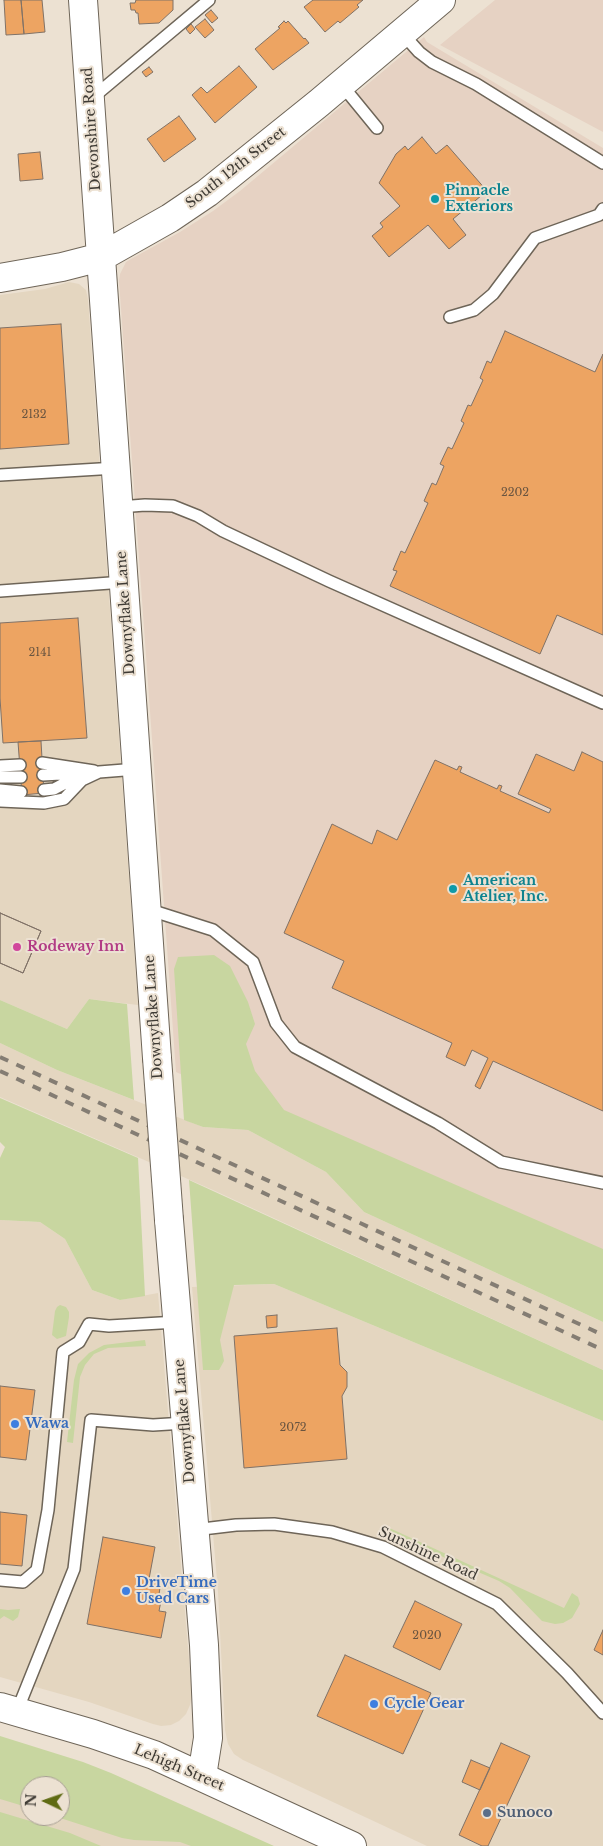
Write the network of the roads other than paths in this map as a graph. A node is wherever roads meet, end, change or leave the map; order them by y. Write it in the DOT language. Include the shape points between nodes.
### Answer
graph roads {
  1 [pos="83,0"];
  2 [pos="209,0"];
  3 [pos="441,0"];
  4 [pos="402,34"];
  5 [pos="341,84"];
  6 [pos="90,100"];
  7 [pos="377,128"];
  8 [pos="603,163"];
  9 [pos="603,209"];
  10 [pos="101,257"];
  11 [pos="0,278"];
  12 [pos="450,317"];
  13 [pos="116,468"];
  14 [pos="0,475"];
  15 [pos="119,507"];
  16 [pos="124,582"];
  17 [pos="0,591"];
  18 [pos="603,703"];
  19 [pos="42,763"];
  20 [pos="20,765"];
  21 [pos="0,766"];
  22 [pos="137,770"];
  23 [pos="99,772"];
  24 [pos="43,776"];
  25 [pos="0,777"];
  26 [pos="20,777"];
  27 [pos="0,790"];
  28 [pos="44,790"];
  29 [pos="22,792"];
  30 [pos="0,801"];
  31 [pos="147,909"];
  32 [pos="603,1182"];
  33 [pos="177,1322"];
  34 [pos="185,1423"];
  35 [pos="194,1530"];
  36 [pos="0,1580"];
  37 [pos="8,1709"];
  38 [pos="603,1713"];
  39 [pos="202,1776"];
  40 [pos="352,1846"];
  1 -- 6 [label="street, Devonshire Road"];
  2 -- 6 [label="lane"];
  3 -- 4 [label="street, South 12th Street"];
  4 -- 5 [label="street, South 12th Street"];
  4 -- 8 [label="lane" via="432,62 476,84"];
  5 -- 7 [label="lane"];
  5 -- 10 [label="street, South 12th Street" via="207,193"];
  6 -- 10 [label="street, Devonshire Road"];
  9 -- 12 [label="lane" via="599,215 535,238 493,294 474,310"];
  10 -- 11 [label="street, South 12th Street"];
  10 -- 13 [label="street, Downyflake Lane"];
  13 -- 14 [label="lane"];
  13 -- 15 [label="street, Downyflake Lane"];
  15 -- 16 [label="street, Downyflake Lane"];
  15 -- 18 [label="lane" via="173,506 198,516 329,581"];
  16 -- 17 [label="lane"];
  16 -- 22 [label="street, Downyflake Lane"];
  19 -- 23 [label="lane"];
  20 -- 21 [label="lane"];
  22 -- 23 [label="lane"];
  22 -- 31 [label="street, Downyflake Lane"];
  23 -- 24 [label="lane"];
  23 -- 28 [label="lane"];
  23 -- 30 [label="lane" via="82,780 64,799 44,803"];
  25 -- 26 [label="lane"];
  27 -- 29 [label="lane"];
  31 -- 32 [label="lane" via="213,930 253,962 276,1024 295,1047 438,1123 501,1162"];
  31 -- 33 [label="street, Downyflake Lane, bridge"];
  33 -- 34 [label="street, Downyflake Lane"];
  33 -- 36 [label="lane" via="90,1324 79,1342 63,1352 48,1510 37,1570 23,1582"];
  34 -- 35 [label="street, Downyflake Lane"];
  34 -- 37 [label="lane" via="154,1425 91,1420 74,1568"];
  35 -- 38 [label="lane, Sunshine Road" via="274,1524 332,1532 383,1547 497,1604"];
  35 -- 39 [label="street, Downyflake Lane" via="208,1738"];
  37 -- 39 [label="street, Lehigh Street" via="154,1755"];
  39 -- 40 [label="street, Lehigh Street"];
}
